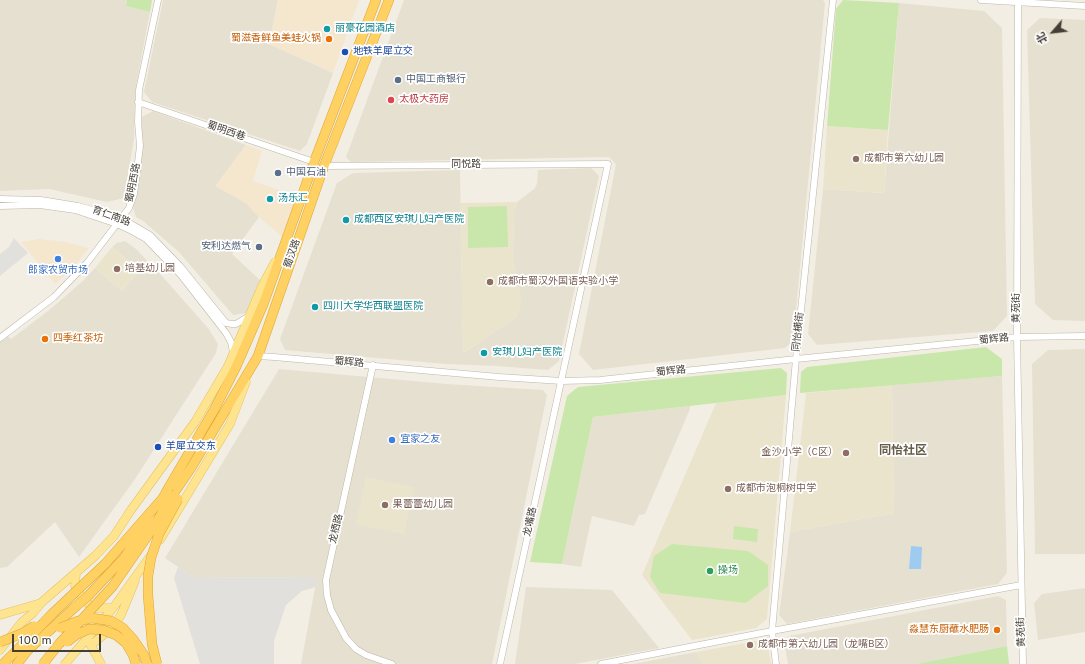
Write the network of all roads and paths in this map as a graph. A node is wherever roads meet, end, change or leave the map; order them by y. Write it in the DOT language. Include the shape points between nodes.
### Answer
graph roads {
  1 [pos="158,0"];
  2 [pos="376,0"];
  3 [pos="389,0"];
  4 [pos="833,0"];
  5 [pos="981,0"];
  6 [pos="1018,1"];
  7 [pos="1085,6"];
  8 [pos="138,102"];
  9 [pos="314,162"];
  10 [pos="608,164"];
  11 [pos="324,166"];
  12 [pos="0,199"];
  13 [pos="0,206"];
  14 [pos="119,221"];
  15 [pos="285,244"];
  16 [pos="250,315"];
  17 [pos="1085,336"];
  18 [pos="1017,337"];
  19 [pos="0,338"];
  20 [pos="233,355"];
  21 [pos="258,356"];
  22 [pos="796,358"];
  23 [pos="373,365"];
  24 [pos="251,366"];
  25 [pos="562,381"];
  26 [pos="175,497"];
  27 [pos="162,499"];
  28 [pos="139,573"];
  29 [pos="76,574"];
  30 [pos="1021,585"];
  31 [pos="42,602"];
  32 [pos="113,608"];
  33 [pos="52,614"];
  34 [pos="0,615"];
  35 [pos="772,631"];
  36 [pos="0,642"];
  37 [pos="89,642"];
  38 [pos="0,650"];
  39 [pos="28,650"];
  40 [pos="3,664"];
  41 [pos="17,664"];
  42 [pos="44,664"];
  43 [pos="65,664"];
  44 [pos="101,664"];
  45 [pos="136,664"];
  46 [pos="146,664"];
  47 [pos="156,664"];
  48 [pos="392,664"];
  49 [pos="500,664"];
  50 [pos="602,664"];
  51 [pos="776,664"];
  52 [pos="1023,664"];
  1 -- 8 [label="street, 蜀明西路"];
  2 -- 9 [label="highway, 蜀汉路"];
  3 -- 11 [label="highway, 蜀汉路"];
  4 -- 22 [label="street, 同怡横街"];
  5 -- 6 [label="street"];
  6 -- 7 [label="street"];
  6 -- 18 [label="street, 黄苑街"];
  8 -- 9 [label="street, 蜀明西巷"];
  8 -- 14 [label="street, 蜀明西路" via="140,146 134,194 129,208"];
  9 -- 15 [label="highway, 蜀汉路"];
  10 -- 11 [label="street, 同悦路"];
  10 -- 25 [label="street, 龙嘴路"];
  11 -- 21 [label="highway, 蜀汉路"];
  12 -- 14 [label="street, 育仁南路" via="41,200 78,206"];
  13 -- 14 [label="street" via="40,205 75,210"];
  14 -- 16 [label="street, 育仁南路" via="150,235 180,266 226,323 236,324"];
  14 -- 19 [label="street, 蜀明西路" via="87,263 54,297"];
  14 -- 20 [label="street" via="146,239 180,274 226,333 233,348"];
  15 -- 16 [label="main road" via="262,286"];
  15 -- 27 [label="highway, 蜀汉路, bridge" via="264,305 236,367"];
  16 -- 20 [label="main road"];
  17 -- 18 [label="street, 蜀辉路"];
  18 -- 22 [label="street, 蜀辉路"];
  18 -- 30 [label="street, 黄苑街"];
  20 -- 29 [label="main road" via="195,422 114,536"];
  21 -- 23 [label="street, 蜀辉路"];
  21 -- 24 [label="highway, 蜀汉路"];
  22 -- 25 [label="street, 蜀辉路" via="600,380"];
  22 -- 35 [label="street, 同怡横街"];
  23 -- 25 [label="street, 蜀辉路"];
  23 -- 48 [label="street, 龙栖路" via="326,580 331,610 346,638 356,649"];
  24 -- 26 [label="highway, 蜀汉路"];
  24 -- 28 [label="main road" via="230,424"];
  25 -- 49 [label="street, 龙嘴路"];
  26 -- 42 [label="highway, bridge" via="113,586 59,644"];
  26 -- 47 [label="highway, bridge" via="159,534 148,576 152,644"];
  27 -- 33 [label="highway, bridge" via="105,564"];
  27 -- 39 [label="highway, bridge" via="124,558 88,596"];
  28 -- 32 [label="main road"];
  28 -- 37 [label="main road" via="121,615 112,628"];
  29 -- 31 [label="main road"];
  29 -- 32 [label="main road" via="75,586 85,601 93,608"];
  30 -- 35 [label="street"];
  30 -- 52 [label="street, 黄苑街"];
  31 -- 34 [label="main road"];
  31 -- 38 [label="main road"];
  32 -- 37 [label="main road"];
  33 -- 36 [label="highway, bridge" via="23,633"];
  33 -- 40 [label="highway, bridge"];
  35 -- 50 [label="street"];
  35 -- 51 [label="street, 同怡横街"];
  37 -- 43 [label="main road"];
  37 -- 44 [label="main road"];
  39 -- 41 [label="highway"];
  39 -- 46 [label="highway, bridge" via="60,628 92,618 111,621 123,628 144,655"];
  42 -- 45 [label="highway, bridge" via="76,635 89,629 116,634 126,643"];
}
